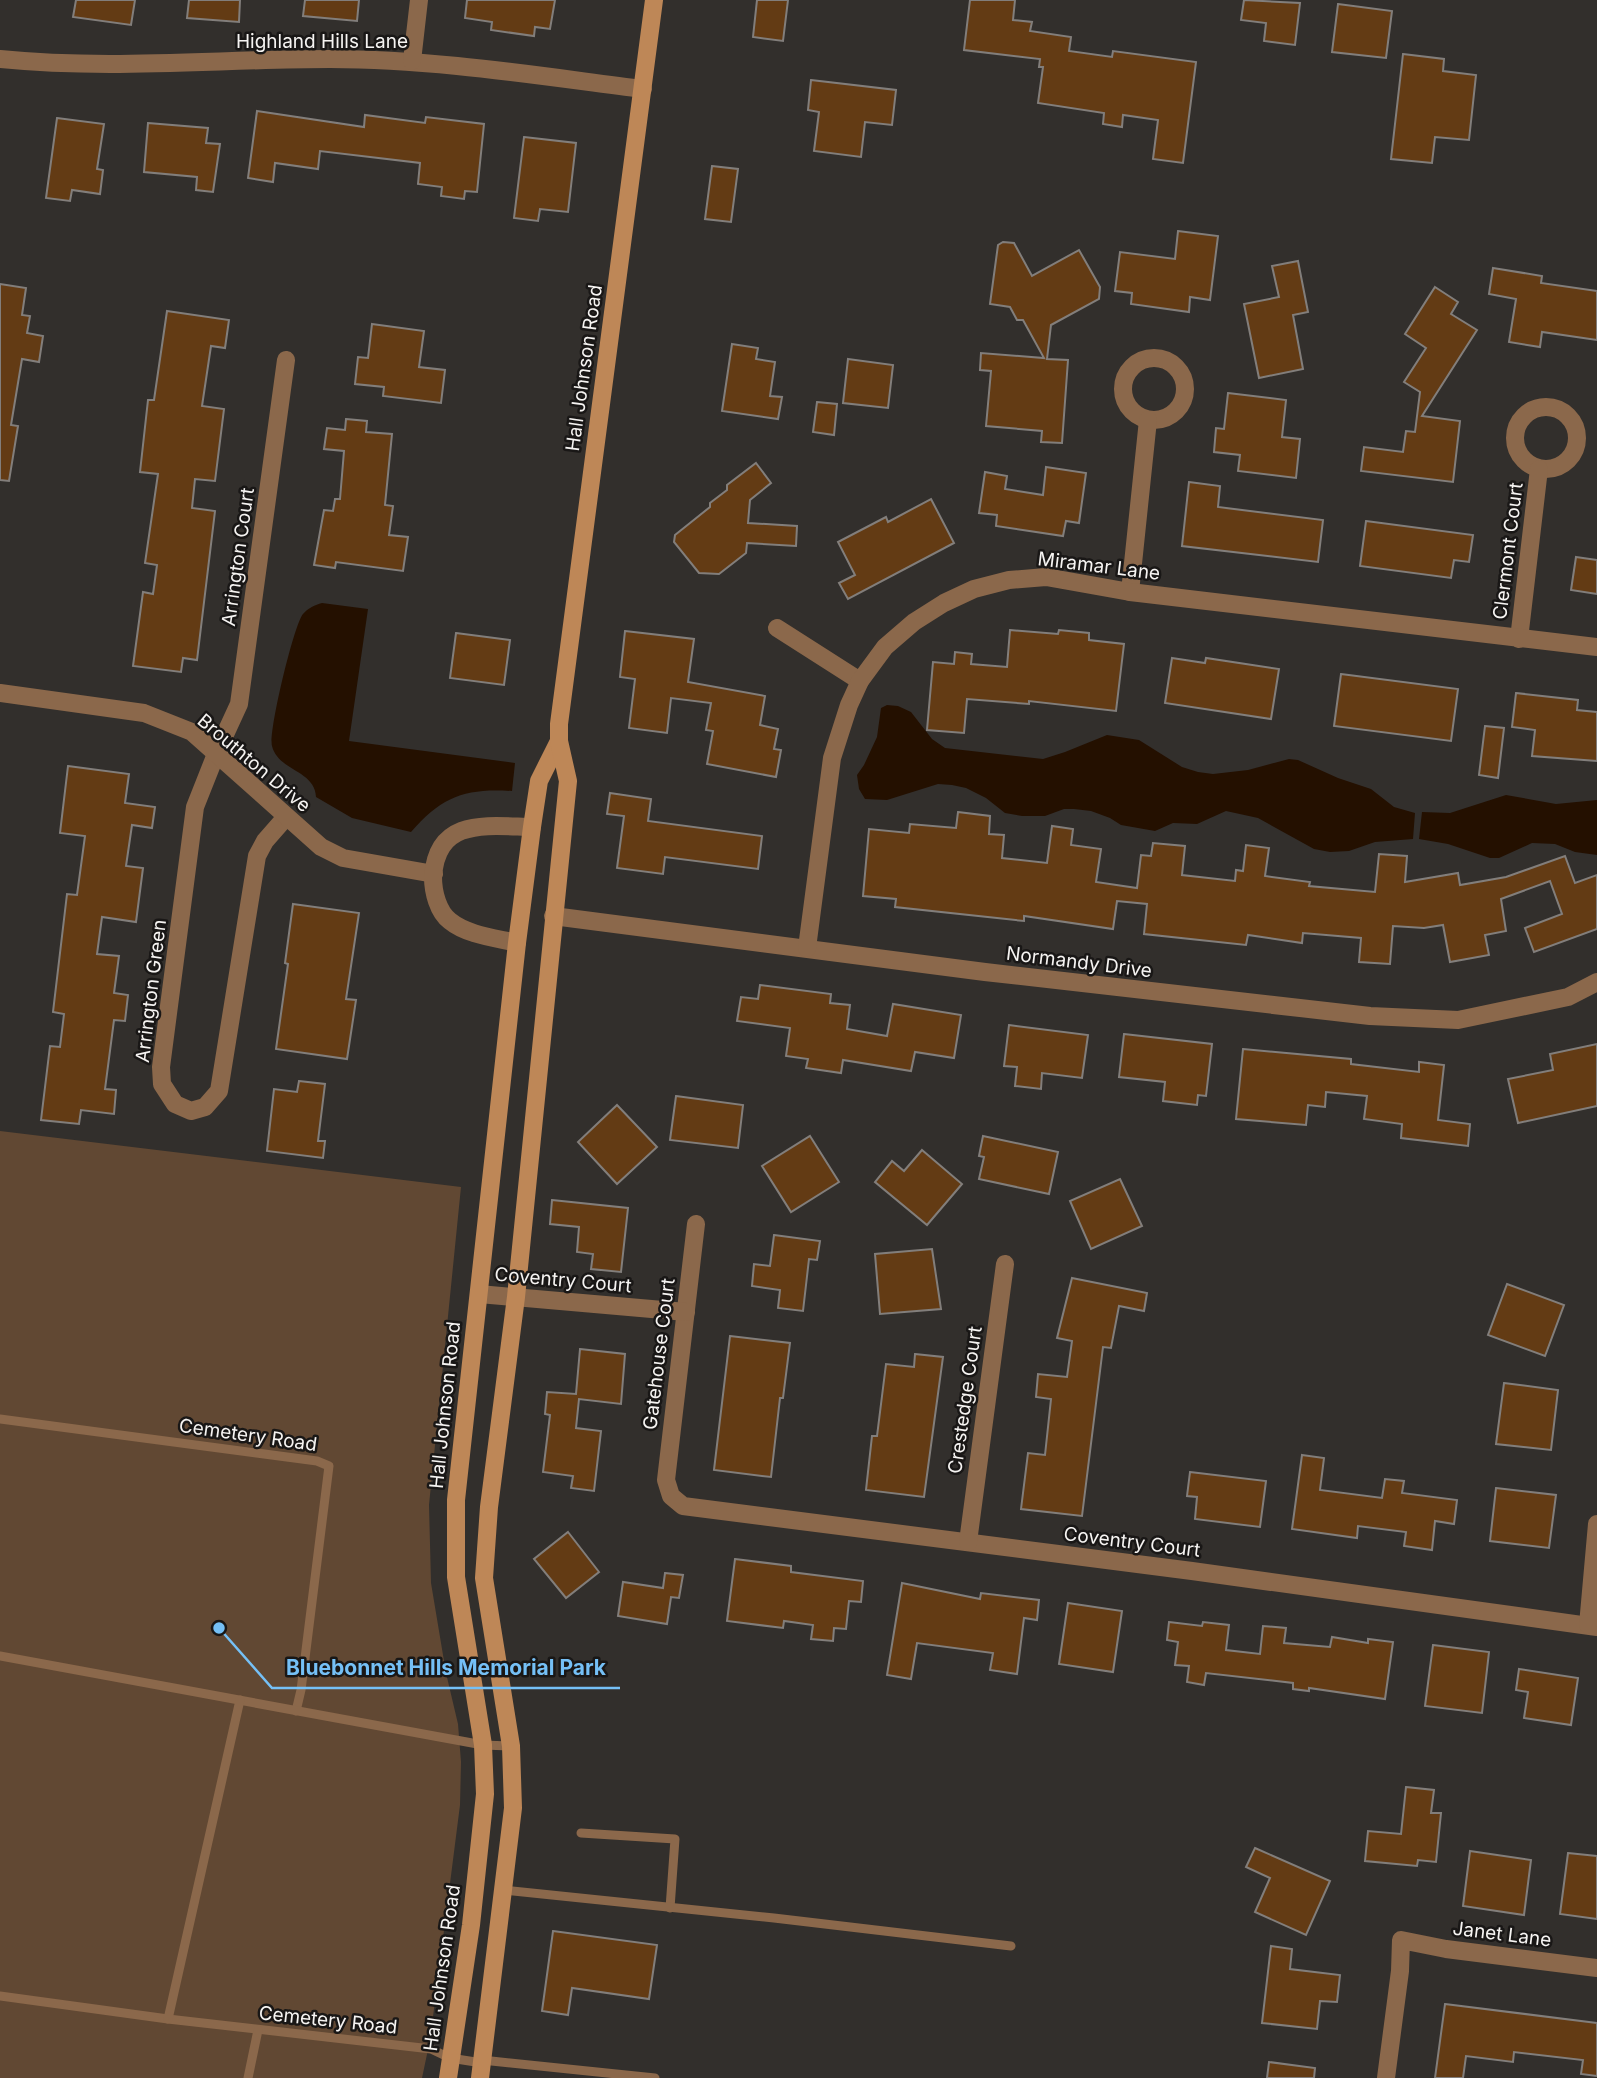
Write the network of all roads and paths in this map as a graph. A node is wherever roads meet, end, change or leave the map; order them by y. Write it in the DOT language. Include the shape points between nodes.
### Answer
graph roads {
  1 [pos="419,0"];
  2 [pos="654,0"];
  3 [pos="0,59"];
  4 [pos="412,61"];
  5 [pos="643,89"];
  6 [pos="286,360"];
  7 [pos="1148,420"];
  8 [pos="1539,469"];
  9 [pos="1130,592"];
  10 [pos="777,628"];
  11 [pos="1519,639"];
  12 [pos="1597,647"];
  13 [pos="860,681"];
  14 [pos="0,693"];
  15 [pos="559,741"];
  16 [pos="216,754"];
  17 [pos="286,817"];
  18 [pos="532,827"];
  19 [pos="434,874"];
  20 [pos="553,916"];
  21 [pos="517,943"];
  22 [pos="807,948"];
  23 [pos="1597,982"];
  24 [pos="696,1224"];
  25 [pos="1004,1264"];
  26 [pos="479,1294"];
  27 [pos="516,1297"];
  28 [pos="686,1312"];
  29 [pos="0,1419"];
  30 [pos="667,1490"];
  31 [pos="1597,1524"];
  32 [pos="968,1542"];
  33 [pos="1592,1626"];
  34 [pos="0,1656"];
  35 [pos="240,1700"];
  36 [pos="296,1711"];
  37 [pos="483,1745"];
  38 [pos="511,1746"];
  39 [pos="581,1833"];
  40 [pos="502,1890"];
  41 [pos="670,1908"];
  42 [pos="1011,1946"];
  43 [pos="1597,1968"];
  44 [pos="0,1996"];
  45 [pos="169,2019"];
  46 [pos="258,2030"];
  47 [pos="450,2058"];
  48 [pos="481,2067"];
  49 [pos="248,2078"];
  50 [pos="448,2078"];
  51 [pos="656,2078"];
  52 [pos="1386,2078"];
  1 -- 4 [label="street"];
  2 -- 5 [label="main road, Hall Johnson Road"];
  3 -- 4 [label="street, Highland Hills Lane" via="110,65"];
  4 -- 5 [label="street, Highland Hills Lane"];
  5 -- 15 [label="main road, Hall Johnson Road"];
  6 -- 16 [label="street, Arrington Court" via="239,704"];
  7 -- 9 [label="street"];
  8 -- 11 [label="street, Clermont Court"];
  9 -- 11 [label="street, Miramar Lane"];
  9 -- 13 [label="street, Miramar Lane" via="1046,577 974,589 914,622 885,647"];
  10 -- 13 [label="street"];
  11 -- 12 [label="street, Miramar Lane"];
  13 -- 22 [label="street, Miramar Lane" via="832,758"];
  14 -- 16 [label="street, Brouthton Drive" via="144,713 192,732"];
  15 -- 18 [label="main road, Hall Johnson Road" via="539,781"];
  15 -- 20 [label="main road, Hall Johnson Road" via="568,781"];
  16 -- 17 [label="street, Brouthton Drive"];
  16 -- 17 [label="street, Arrington Green" via="195,807 161,1067 162,1084 175,1104 191,1111 205,1107 219,1091 257,856"];
  17 -- 19 [label="street, Brouthton Drive" via="321,847 344,858"];
  18 -- 19 [label="street" via="480,825 460,831 443,843 434,860"];
  18 -- 21 [label="main road, Hall Johnson Road"];
  19 -- 21 [label="street" via="436,900 450,921"];
  20 -- 22 [label="street, Normandy Drive"];
  20 -- 27 [label="main road, Hall Johnson Road"];
  21 -- 26 [label="main road, Hall Johnson Road"];
  22 -- 23 [label="street, Normandy Drive" via="1370,1016 1458,1020 1568,997"];
  24 -- 28 [label="street, Gatehouse Court"];
  25 -- 32 [label="street, Crestedge Court"];
  26 -- 27 [label="street, Coventry Court"];
  26 -- 37 [label="main road, Hall Johnson Road" via="456,1500 456,1564"];
  27 -- 28 [label="street, Coventry Court"];
  27 -- 38 [label="main road, Hall Johnson Road" via="484,1578"];
  28 -- 30 [label="street, Gatehouse Court"];
  29 -- 36 [label="lane, Cemetery Road" via="328,1466"];
  30 -- 32 [label="street, Coventry Court" via="683,1506"];
  31 -- 33 [label="street"];
  32 -- 33 [label="street, Coventry Court"];
  34 -- 35 [label="lane"];
  35 -- 36 [label="lane"];
  35 -- 45 [label="lane"];
  36 -- 37 [label="lane"];
  37 -- 38 [label="lane"];
  37 -- 47 [label="main road, Hall Johnson Road" via="485,1794"];
  38 -- 40 [label="main road, Hall Johnson Road" via="513,1808"];
  39 -- 41 [label="lane" via="675,1839"];
  40 -- 41 [label="lane"];
  40 -- 48 [label="main road, Hall Johnson Road"];
  41 -- 42 [label="lane"];
  43 -- 52 [label="street, Janet Lane" via="1401,1940"];
  44 -- 45 [label="lane, Cemetery Road"];
  45 -- 46 [label="lane, Cemetery Road"];
  46 -- 47 [label="lane, Cemetery Road" via="431,2049"];
  46 -- 49 [label="lane"];
  47 -- 48 [label="lane, Cemetery Road"];
  47 -- 50 [label="main road, Hall Johnson Road"];
  48 -- 51 [label="lane, Cemetery Road"];
}
